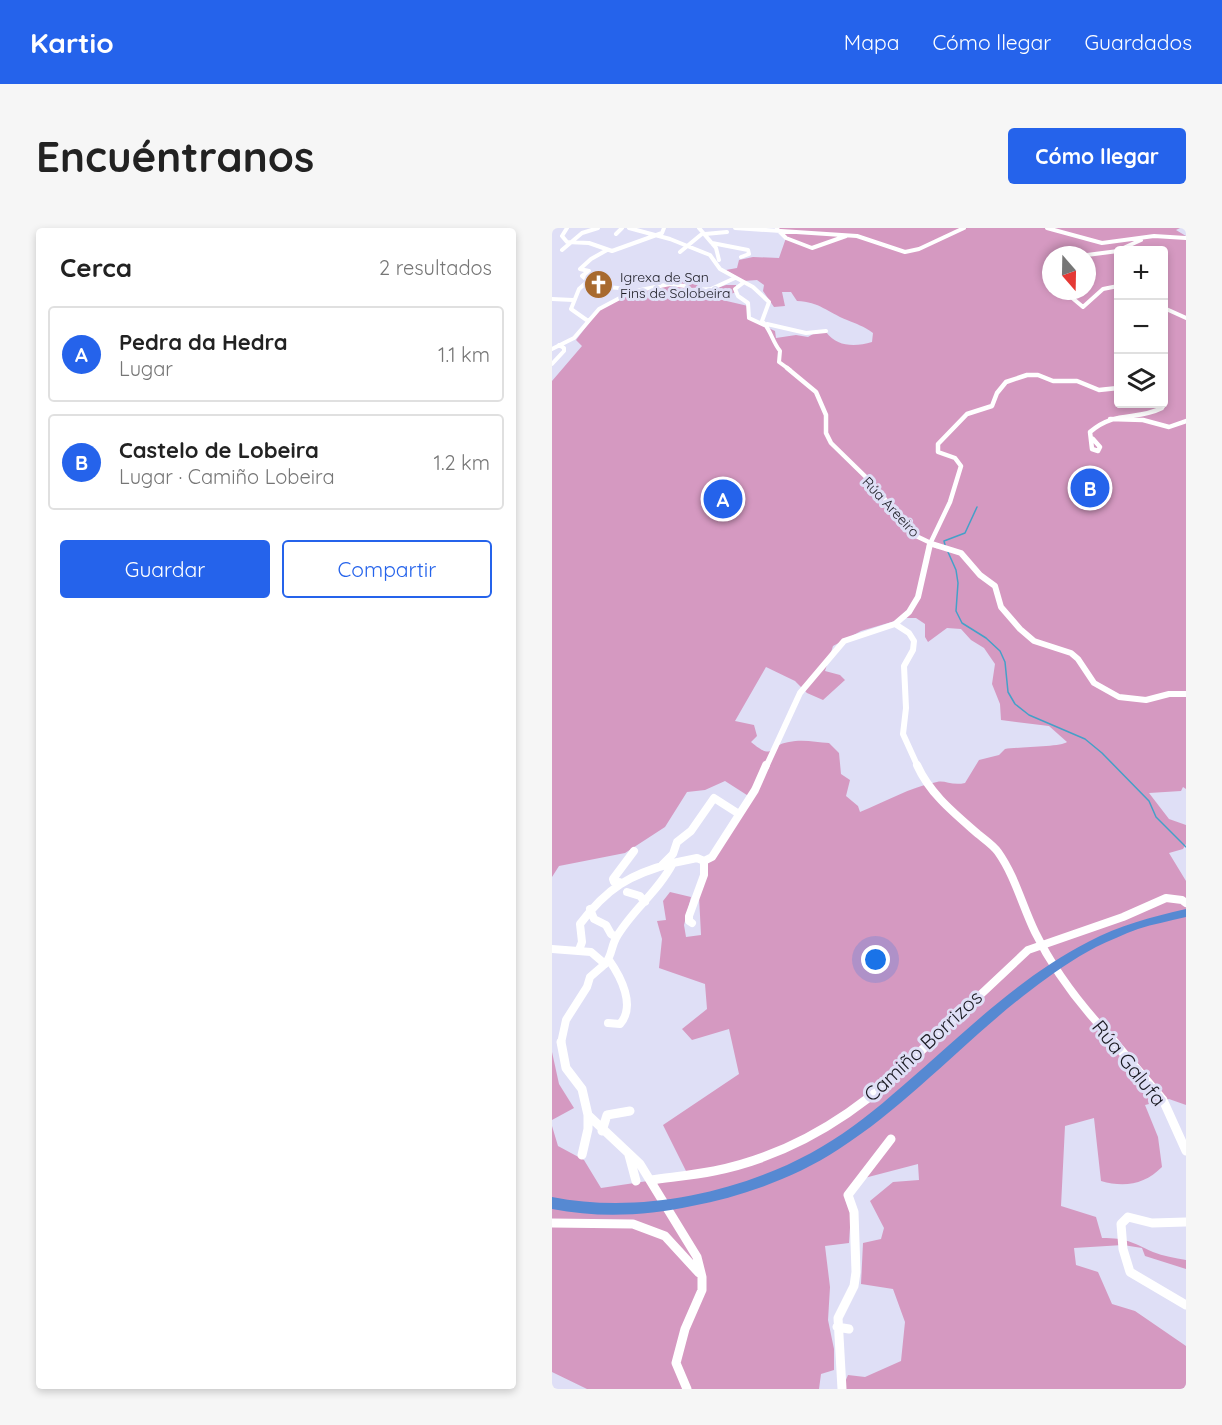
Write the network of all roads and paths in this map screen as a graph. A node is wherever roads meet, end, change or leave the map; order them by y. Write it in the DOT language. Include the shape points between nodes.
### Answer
graph roads {
  1 [pos="567,228"];
  2 [pos="622,228"];
  3 [pos="629,228"];
  4 [pos="664,228"];
  5 [pos="699,228"];
  6 [pos="735,228"];
  7 [pos="964,228"];
  8 [pos="1047,228"];
  9 [pos="601,229"];
  10 [pos="777,229"];
  11 [pos="752,231"];
  12 [pos="718,232"];
  13 [pos="727,232"];
  14 [pos="616,234"];
  15 [pos="704,234"];
  16 [pos="848,235"];
  17 [pos="657,236"];
  18 [pos="1144,238"];
  19 [pos="1186,238"];
  20 [pos="707,239"];
  21 [pos="572,242"];
  22 [pos="698,242"];
  23 [pos="712,243"];
  24 [pos="1129,246"];
  25 [pos="685,247"];
  26 [pos="562,250"];
  27 [pos="607,250"];
  28 [pos="680,252"];
  29 [pos="1114,252"];
  30 [pos="1096,254"];
  31 [pos="741,257"];
  32 [pos="720,269"];
  33 [pos="735,278"];
  34 [pos="588,281"];
  35 [pos="743,283"];
  36 [pos="1114,287"];
  37 [pos="631,292"];
  38 [pos="1096,294"];
  39 [pos="552,299"];
  40 [pos="573,300"];
  41 [pos="1073,300"];
  42 [pos="1088,300"];
  43 [pos="1168,310"];
  44 [pos="1186,318"];
  45 [pos="588,321"];
  46 [pos="765,324"];
  47 [pos="826,332"];
  48 [pos="559,345"];
  49 [pos="552,349"];
  50 [pos="552,364"];
  51 [pos="1114,388"];
  52 [pos="1162,408"];
  53 [pos="1110,419"];
  54 [pos="1186,421"];
  55 [pos="1093,440"];
  56 [pos="930,544"];
  57 [pos="906,616"];
  58 [pos="895,624"];
  59 [pos="909,633"];
  60 [pos="1186,694"];
  61 [pos="739,814"];
  62 [pos="633,851"];
  63 [pos="704,861"];
  64 [pos="673,863"];
  65 [pos="662,865"];
  66 [pos="619,882"];
  67 [pos="627,892"];
  68 [pos="645,902"];
  69 [pos="1186,903"];
  70 [pos="590,909"];
  71 [pos="1186,913"];
  72 [pos="692,923"];
  73 [pos="616,937"];
  74 [pos="1042,944"];
  75 [pos="552,949"];
  76 [pos="579,950"];
  77 [pos="607,962"];
  78 [pos="608,1023"];
  79 [pos="630,1111"];
  80 [pos="588,1114"];
  81 [pos="602,1131"];
  82 [pos="891,1138"];
  83 [pos="1186,1151"];
  84 [pos="582,1155"];
  85 [pos="629,1155"];
  86 [pos="636,1180"];
  87 [pos="653,1184"];
  88 [pos="552,1203"];
  89 [pos="1186,1222"];
  90 [pos="552,1223"];
  91 [pos="702,1277"];
  92 [pos="1186,1305"];
  93 [pos="837,1327"];
  94 [pos="849,1329"];
  95 [pos="687,1389"];
  96 [pos="842,1389"];
  1 -- 21 [label="street" via="562,237"];
  2 -- 14 [label="street"];
  3 -- 17 [label="street, Rúa Areeiro"];
  4 -- 17 [label="street"];
  5 -- 15 [label="street"];
  6 -- 11 [label="street"];
  7 -- 16 [label="street" via="905,252"];
  8 -- 18 [label="street" via="1102,243"];
  9 -- 21 [label="street" via="582,233"];
  10 -- 11 [label="street"];
  10 -- 16 [label="street"];
  10 -- 16 [label="street" via="786,238 812,248"];
  12 -- 13 [label="street"];
  12 -- 15 [label="street"];
  15 -- 20 [label="street"];
  15 -- 25 [label="street"];
  17 -- 25 [label="street, Rúa Areeiro"];
  17 -- 27 [label="street"];
  18 -- 19 [label="street"];
  18 -- 24 [label="street"];
  20 -- 22 [label="street"];
  20 -- 23 [label="street"];
  21 -- 26 [label="street"];
  21 -- 27 [label="street"];
  23 -- 31 [label="street" via="748,250 749,254"];
  23 -- 32 [label="street"];
  25 -- 28 [label="street"];
  25 -- 32 [label="street, Rúa Areeiro" via="710,255"];
  27 -- 34 [label="street" via="580,267 589,272 582,276"];
  29 -- 30 [label="street"];
  32 -- 33 [label="street, Rúa Areeiro"];
  33 -- 35 [label="street, Rúa Areeiro"];
  33 -- 37 [label="street" via="711,289 691,290 674,283"];
  34 -- 37 [label="street" via="595,286 622,287"];
  34 -- 40 [label="street"];
  35 -- 46 [label="street, Rúa Areeiro" via="769,302 762,318"];
  35 -- 46 [label="street, Rúa Areeiro" via="734,290 748,303 749,318"];
  36 -- 38 [label="street"];
  37 -- 45 [label="street" via="599,309"];
  39 -- 40 [label="street"];
  40 -- 45 [label="street" via="571,309"];
  41 -- 42 [label="street" via="1083,307"];
  43 -- 44 [label="street"];
  45 -- 48 [label="street" via="574,338"];
  46 -- 47 [label="street" via="806,333"];
  46 -- 56 [label="street, Rúa Areeiro" via="781,354 779,362 816,392 826,415 826,434 831,443 873,484 912,534"];
  48 -- 49 [label="street"];
  48 -- 50 [label="street" via="564,351"];
  51 -- 56 [label="street" via="1099,390 1077,381 1021,376 1001,387 992,406 968,414 937,447 961,466 950,502"];
  52 -- 53 [label="street"];
  53 -- 54 [label="street" via="1169,427"];
  53 -- 55 [label="street" via="1092,430"];
  56 -- 57 [label="street" via="918,597"];
  56 -- 60 [label="street, Rúa Areeiro" via="961,553 995,586 1002,607 1020,629 1034,641 1071,653 1094,683 1106,691 1132,700"];
  57 -- 58 [label="street"];
  57 -- 59 [label="street"];
  58 -- 59 [label="street"];
  58 -- 61 [label="street" via="844,641 800,693 757,787"];
  59 -- 74 [label="street, Rúa Galufa" via="915,645 904,666 904,741 930,790 987,839 1004,860"];
  61 -- 63 [label="street" via="712,857"];
  61 -- 65 [label="street" via="714,798"];
  62 -- 66 [label="street" via="613,879"];
  63 -- 64 [label="street" via="696,858"];
  63 -- 72 [label="street" via="704,875 689,916"];
  64 -- 65 [label="street"];
  64 -- 68 [label="street"];
  65 -- 66 [label="street"];
  66 -- 70 [label="street"];
  67 -- 68 [label="street"];
  68 -- 73 [label="street"];
  69 -- 74 [label="street, Camiño Borrizos" via="1166,898"];
  70 -- 73 [label="street" via="594,919"];
  70 -- 76 [label="street" via="579,924"];
  71 -- 88 [label="highway" via="1118,930 1084,946 1042,974 852,1134 765,1180 719,1195 666,1205 604,1208"];
  73 -- 77 [label="street"];
  74 -- 83 [label="street, Rúa Galufa" via="1086,1012 1163,1100"];
  74 -- 87 [label="street, Camiño Borrizos" via="1018,958 876,1093 815,1134 788,1148 737,1165"];
  75 -- 76 [label="street"];
  76 -- 77 [label="street" via="596,954"];
  77 -- 78 [label="street" via="617,976 629,1011 620,1024"];
  77 -- 80 [label="street" via="590,977 561,1036 566,1068 582,1089"];
  79 -- 81 [label="street" via="608,1116"];
  80 -- 81 [label="street"];
  80 -- 84 [label="street"];
  81 -- 85 [label="street"];
  82 -- 93 [label="street" via="848,1195 854,1212 856,1272"];
  85 -- 86 [label="street"];
  85 -- 87 [label="street"];
  87 -- 91 [label="street" via="697,1257"];
  89 -- 92 [label="street" via="1152,1223 1128,1217 1121,1224 1130,1272"];
  90 -- 91 [label="street" via="633,1224 665,1236"];
  91 -- 95 [label="street" via="702,1290 676,1363"];
  93 -- 94 [label="street"];
  93 -- 96 [label="street"];
}
